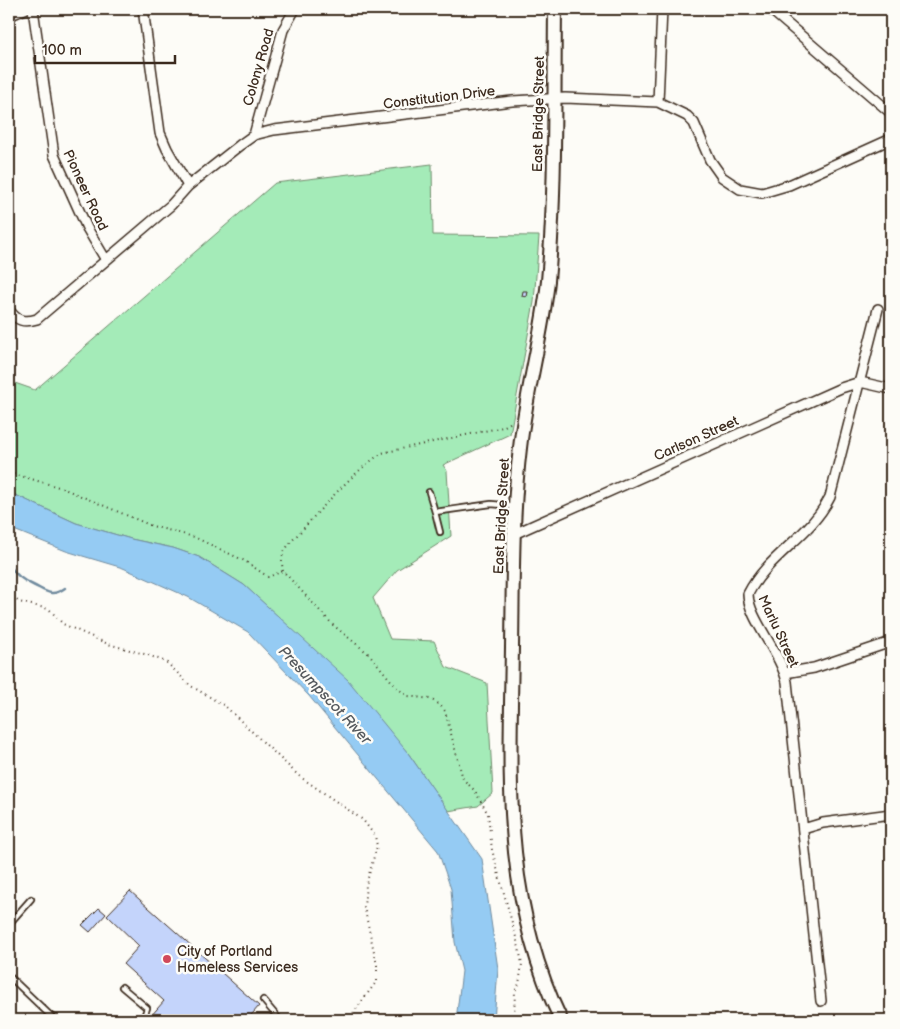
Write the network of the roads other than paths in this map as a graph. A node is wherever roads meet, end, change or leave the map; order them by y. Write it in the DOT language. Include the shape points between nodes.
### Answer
graph roads {
  1 [pos="25,9"];
  2 [pos="33,9"];
  3 [pos="143,9"];
  4 [pos="295,9"];
  5 [pos="555,9"];
  6 [pos="662,9"];
  7 [pos="770,9"];
  8 [pos="9,16"];
  9 [pos="554,99"];
  10 [pos="658,102"];
  11 [pos="891,113"];
  12 [pos="254,135"];
  13 [pos="891,139"];
  14 [pos="188,186"];
  15 [pos="106,260"];
  16 [pos="878,309"];
  17 [pos="9,310"];
  18 [pos="860,382"];
  19 [pos="891,389"];
  20 [pos="429,492"];
  21 [pos="515,506"];
  22 [pos="435,512"];
  23 [pos="440,532"];
  24 [pos="514,534"];
  25 [pos="891,642"];
  26 [pos="785,673"];
  27 [pos="891,814"];
  28 [pos="803,829"];
  29 [pos="32,899"];
  30 [pos="9,924"];
  31 [pos="9,976"];
  32 [pos="122,987"];
  33 [pos="263,1000"];
  34 [pos="821,1001"];
  35 [pos="55,1020"];
  36 [pos="143,1020"];
  37 [pos="280,1020"];
  38 [pos="561,1020"];
  1 -- 8 [label="street"];
  2 -- 15 [label="street, Pioneer Road" via="54,155 87,228"];
  3 -- 14 [label="street" via="160,133"];
  4 -- 12 [label="street, Colony Road" via="283,30"];
  5 -- 9 [label="street, East Bridge Street"];
  6 -- 10 [label="street"];
  7 -- 11 [label="street"];
  9 -- 10 [label="street, Constitution Drive"];
  9 -- 12 [label="street, Constitution Drive" via="512,101"];
  9 -- 21 [label="street, East Bridge Street" via="548,280 526,409"];
  10 -- 13 [label="street, Constitution Drive" via="687,116 694,123 710,160 722,177 730,184 751,192 772,191"];
  12 -- 14 [label="street, Constitution Drive"];
  14 -- 15 [label="street, Constitution Drive" via="171,205"];
  15 -- 17 [label="street, Constitution Drive" via="37,318 28,322 16,319"];
  16 -- 18 [label="street, Marlu Street"];
  18 -- 19 [label="street"];
  18 -- 24 [label="street, Carlson Street"];
  18 -- 26 [label="street, Marlu Street" via="835,480 822,512 760,575 748,594 751,611"];
  20 -- 22 [label="lane"];
  21 -- 22 [label="lane" via="491,504"];
  21 -- 24 [label="street, East Bridge Street"];
  22 -- 23 [label="lane"];
  24 -- 38 [label="street, East Bridge Street" via="510,793 515,866 527,930"];
  25 -- 26 [label="street" via="814,668"];
  26 -- 28 [label="street, Marlu Street"];
  27 -- 28 [label="street" via="822,823"];
  28 -- 34 [label="street, Marlu Street"];
  29 -- 30 [label="lane"];
  31 -- 35 [label="lane"];
  32 -- 36 [label="lane" via="147,1008"];
  33 -- 37 [label="lane"];
}
